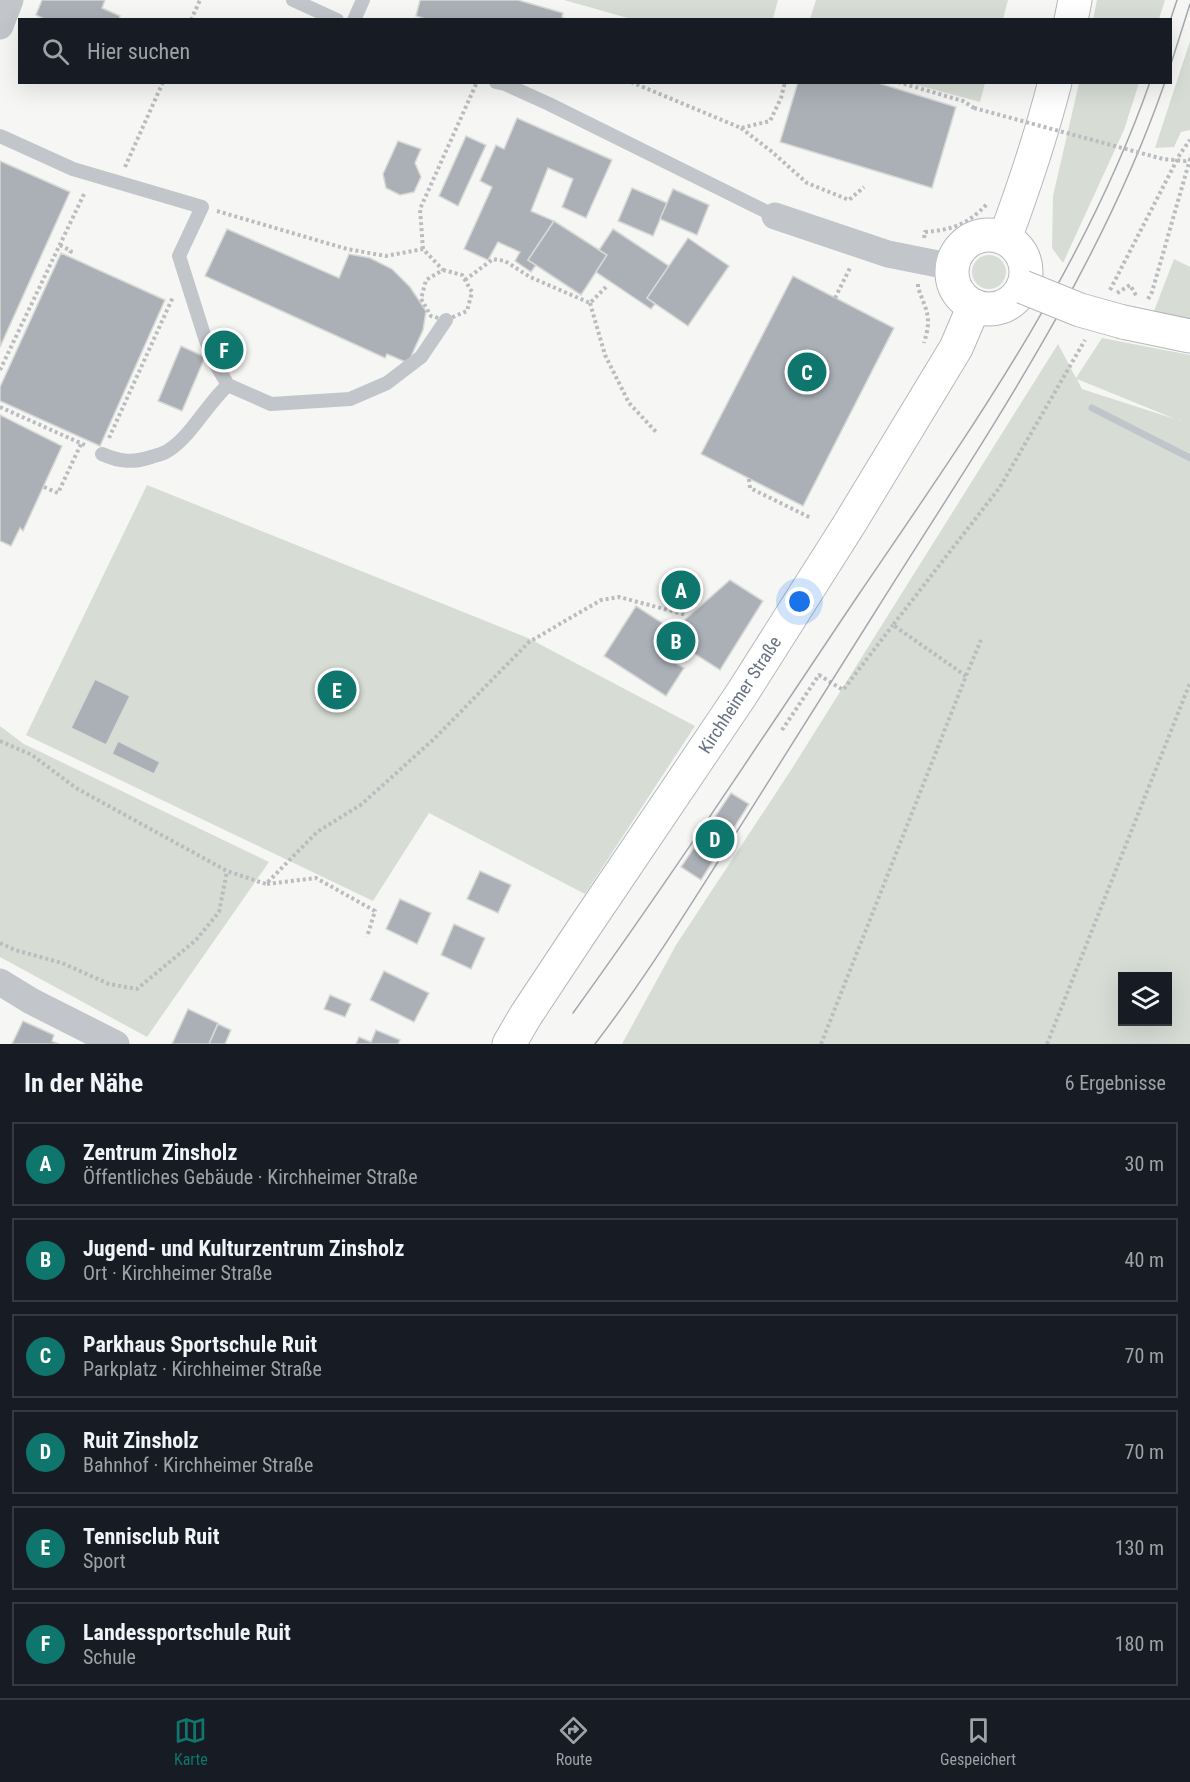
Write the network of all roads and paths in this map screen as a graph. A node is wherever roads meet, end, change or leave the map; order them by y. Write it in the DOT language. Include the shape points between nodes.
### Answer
graph roads {
  1 [pos="10,0"];
  2 [pos="200,0"];
  3 [pos="293,0"];
  4 [pos="363,0"];
  5 [pos="1075,0"];
  6 [pos="192,18"];
  7 [pos="333,18"];
  8 [pos="355,18"];
  9 [pos="1071,18"];
  10 [pos="0,26"];
  11 [pos="162,84"];
  12 [pos="476,84"];
  13 [pos="505,84"];
  14 [pos="636,84"];
  15 [pos="784,84"];
  16 [pos="905,84"];
  17 [pos="1054,84"];
  18 [pos="1024,110"];
  19 [pos="1020,121"];
  20 [pos="741,128"];
  21 [pos="0,136"];
  22 [pos="1190,140"];
  23 [pos="1190,159"];
  24 [pos="93,175"];
  25 [pos="118,182"];
  26 [pos="864,187"];
  27 [pos="988,202"];
  28 [pos="202,207"];
  29 [pos="775,216"];
  30 [pos="1005,238"];
  31 [pos="60,245"];
  32 [pos="862,245"];
  33 [pos="423,249"];
  34 [pos="69,256"];
  35 [pos="937,264"];
  36 [pos="443,270"];
  37 [pos="185,274"];
  38 [pos="465,280"];
  39 [pos="606,287"];
  40 [pos="1023,287"];
  41 [pos="1109,293"];
  42 [pos="835,298"];
  43 [pos="590,303"];
  44 [pos="974,306"];
  45 [pos="1133,314"];
  46 [pos="446,320"];
  47 [pos="1088,335"];
  48 [pos="1190,336"];
  49 [pos="923,345"];
  50 [pos="0,370"];
  51 [pos="228,385"];
  52 [pos="0,407"];
  53 [pos="657,433"];
  54 [pos="81,444"];
  55 [pos="102,454"];
  56 [pos="749,479"];
  57 [pos="44,487"];
  58 [pos="811,518"];
  59 [pos="687,615"];
  60 [pos="893,625"];
  61 [pos="981,640"];
  62 [pos="966,676"];
  63 [pos="1190,683"];
  64 [pos="782,730"];
  65 [pos="0,741"];
  66 [pos="227,871"];
  67 [pos="266,884"];
  68 [pos="367,937"];
  69 [pos="0,943"];
  70 [pos="0,982"];
  71 [pos="116,1044"];
  72 [pos="509,1044"];
  73 [pos="821,1044"];
  74 [pos="1047,1044"];
  1 -- 10 [label="street"];
  2 -- 6 [label="path"];
  3 -- 7 [label="lane"];
  4 -- 8 [label="lane"];
  5 -- 9 [label="main road"];
  11 -- 25 [label="path"];
  12 -- 33 [label="path" via="420,209"];
  13 -- 29 [label="lane"];
  14 -- 20 [label="path"];
  15 -- 20 [label="path" via="770,121"];
  16 -- 23 [label="path, bridge" via="963,101 974,108 1163,159"];
  17 -- 30 [label="main road" via="1041,136"];
  18 -- 19 [label="path"];
  20 -- 26 [label="path" via="807,183 849,200"];
  21 -- 24 [label="lane"];
  22 -- 41 [label="path"];
  23 -- 45 [label="path" via="1152,292"];
  24 -- 25 [label="lane"];
  24 -- 31 [label="path"];
  25 -- 28 [label="lane"];
  27 -- 35 [label="path" via="968,222 925,232"];
  28 -- 33 [label="path" via="347,249 386,256"];
  28 -- 37 [label="lane" via="179,255"];
  29 -- 32 [label="street"];
  30 -- 35 [label="main road" via="984,235 972,239"];
  30 -- 40 [label="main road" via="1016,246 1025,262"];
  31 -- 34 [label="path" via="71,251"];
  31 -- 50 [label="path"];
  32 -- 35 [label="street"];
  32 -- 42 [label="path"];
  33 -- 36 [label="path"];
  35 -- 44 [label="main road"];
  35 -- 49 [label="path" via="918,288 929,319"];
  36 -- 38 [label="path" via="462,275"];
  36 -- 46 [label="path" via="426,280 421,299 431,316"];
  37 -- 51 [label="lane" via="215,363"];
  37 -- 55 [label="path"];
  38 -- 43 [label="path" via="493,260 505,261 530,277"];
  38 -- 46 [label="path" via="472,292 467,311"];
  39 -- 43 [label="path"];
  40 -- 44 [label="main road" via="1005,306"];
  40 -- 45 [label="main road, bridge" via="1080,310"];
  43 -- 53 [label="path" via="605,355 629,403"];
  44 -- 72 [label="main road, Kirchheimer Straße" via="956,348 850,523"];
  45 -- 48 [label="main road"];
  46 -- 51 [label="lane" via="421,357 387,382 350,399 271,404"];
  47 -- 60 [label="path" via="1000,487"];
  51 -- 55 [label="lane" via="167,452 136,462"];
  52 -- 54 [label="path"];
  54 -- 55 [label="path"];
  54 -- 57 [label="path" via="58,493"];
  56 -- 58 [label="path" via="750,488"];
  59 -- 67 [label="path" via="619,597 601,600 529,642 435,738 362,804 317,832"];
  60 -- 62 [label="path"];
  60 -- 64 [label="path" via="843,690 819,675"];
  61 -- 62 [label="path"];
  62 -- 73 [label="path"];
  63 -- 74 [label="path"];
  65 -- 66 [label="path" via="32,755 76,788"];
  66 -- 67 [label="path"];
  66 -- 69 [label="path" via="219,912 196,940 137,989 109,984 62,963"];
  67 -- 68 [label="path" via="316,878 375,911"];
  70 -- 71 [label="street"];
}
